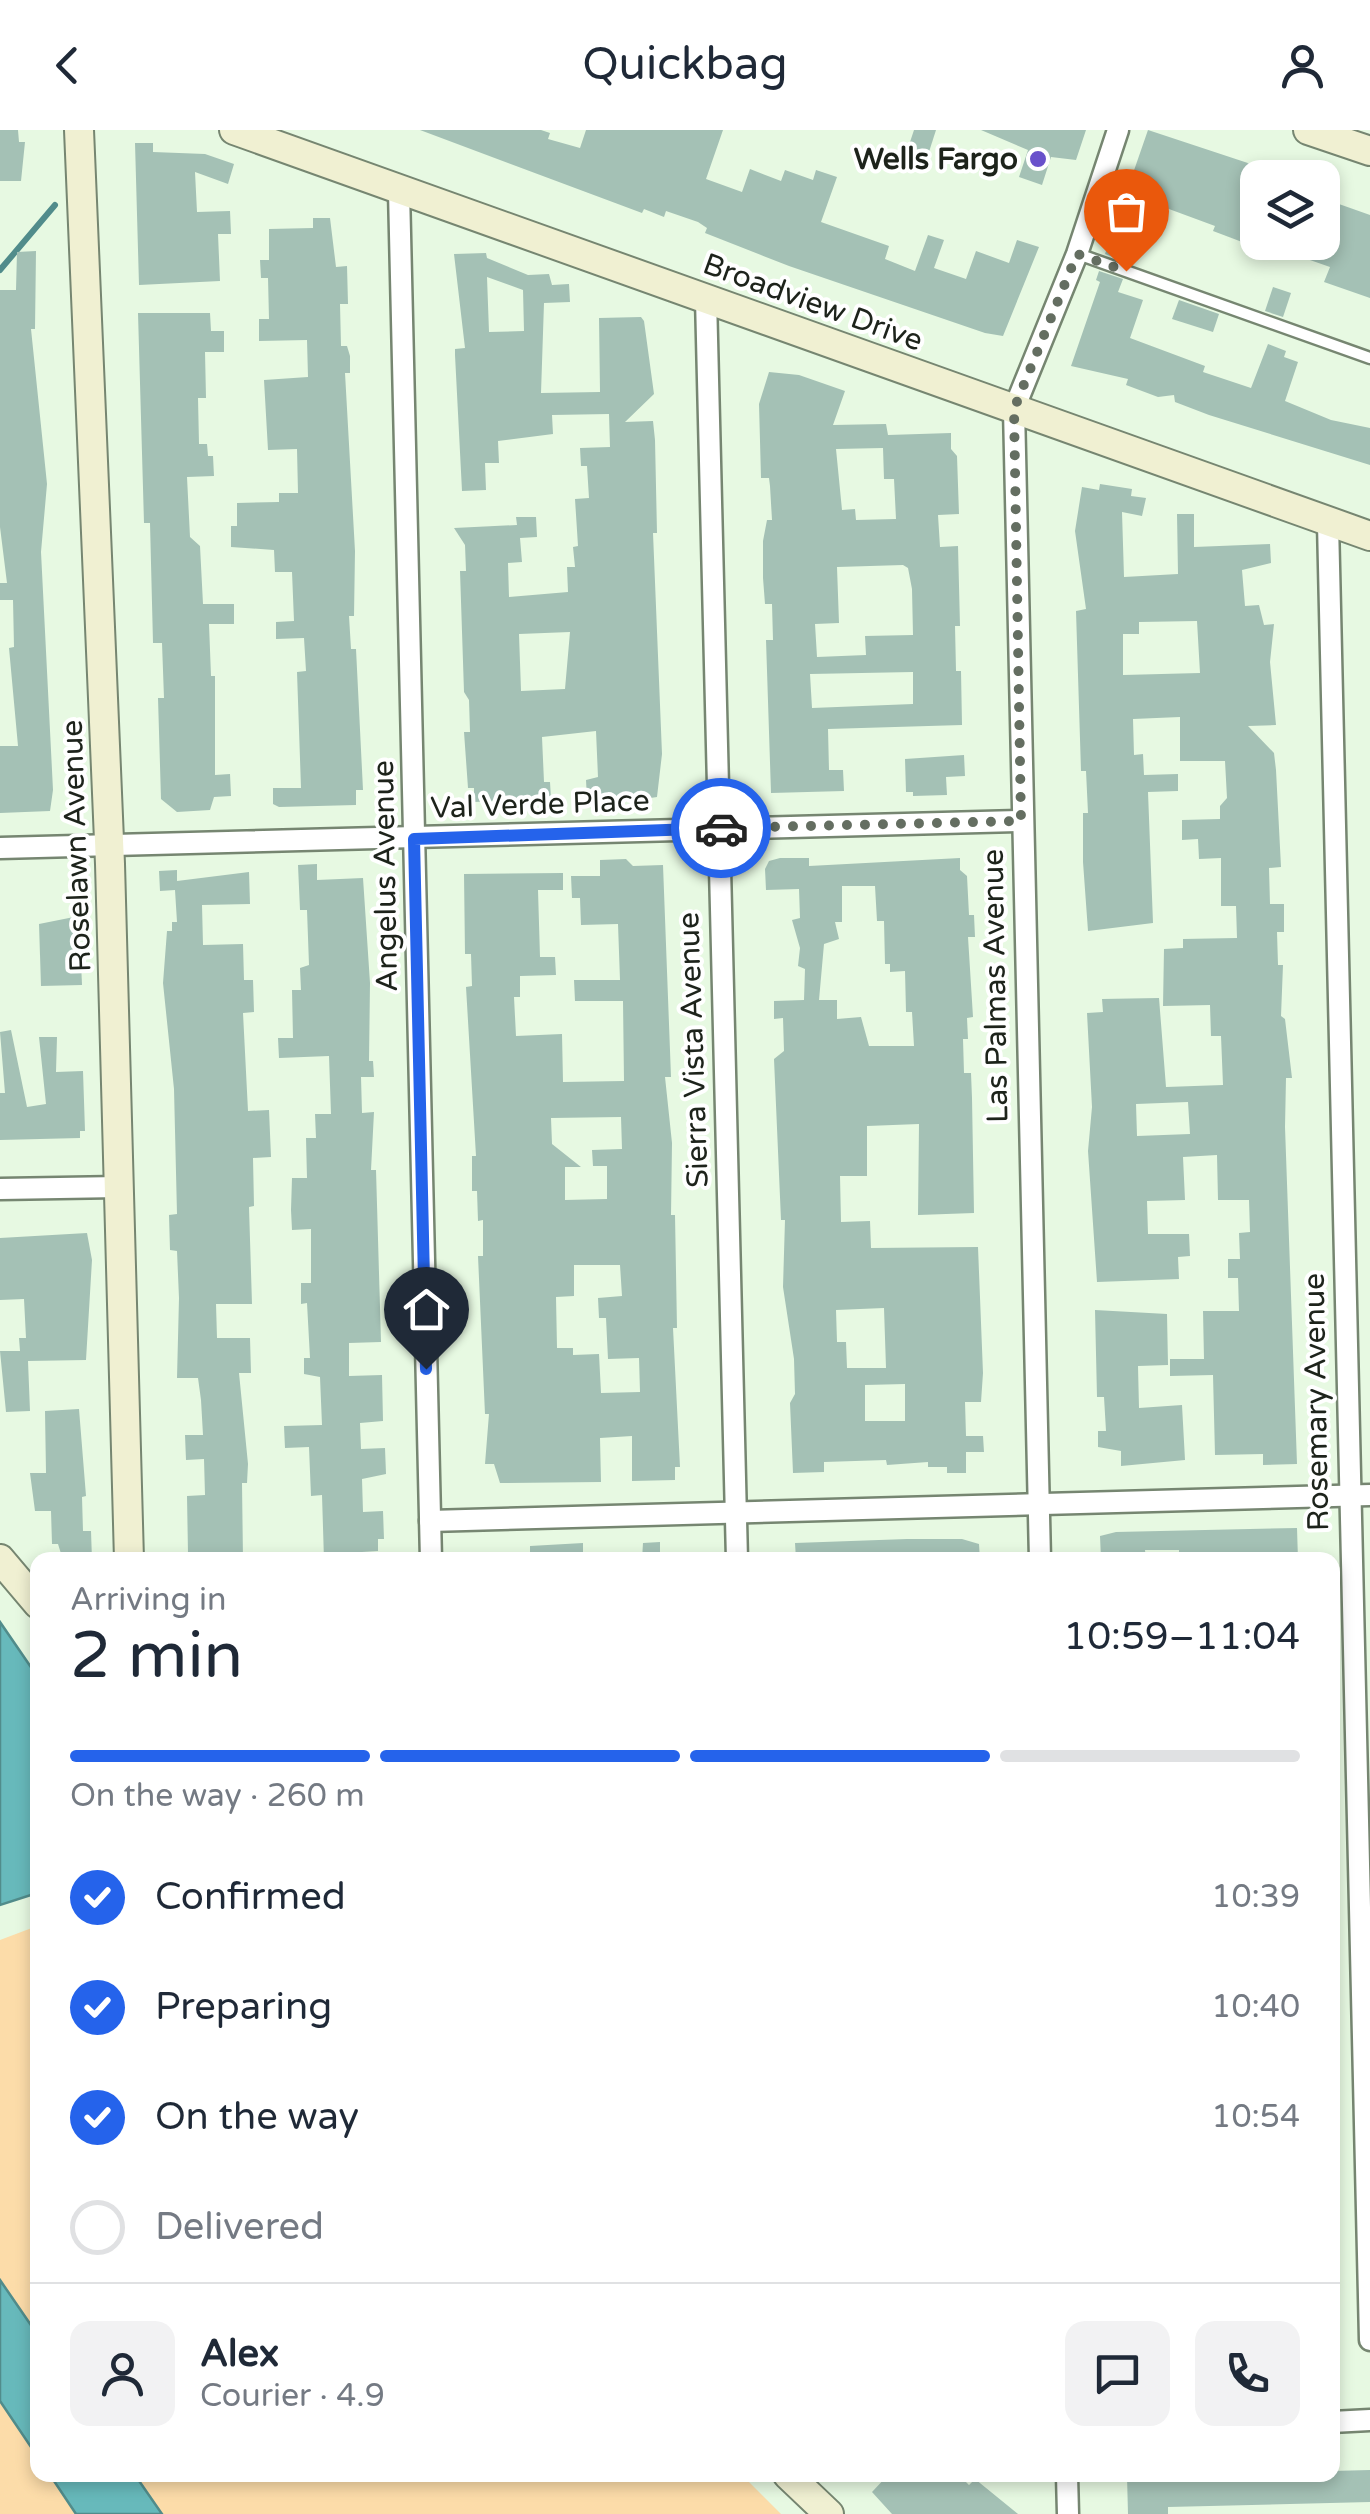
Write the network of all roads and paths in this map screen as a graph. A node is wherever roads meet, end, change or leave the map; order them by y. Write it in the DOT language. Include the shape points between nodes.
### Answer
graph roads {
  1 [pos="79,130"];
  2 [pos="234,130"];
  3 [pos="1118,130"];
  4 [pos="1308,130"];
  5 [pos="1370,151"];
  6 [pos="399,191"];
  7 [pos="1077,254"];
  8 [pos="706,298"];
  9 [pos="1370,358"];
  10 [pos="1014,409"];
  11 [pos="1328,522"];
  12 [pos="1370,536"];
  13 [pos="1021,821"];
  14 [pos="718,828"];
  15 [pos="414,839"];
  16 [pos="109,846"];
  17 [pos="0,848"];
  18 [pos="119,1187"];
  19 [pos="0,1189"];
  20 [pos="1348,1495"];
  21 [pos="1370,1495"];
  22 [pos="1038,1504"];
  23 [pos="736,1510"];
  24 [pos="430,1520"];
  25 [pos="130,1552"];
  26 [pos="431,1552"];
  27 [pos="737,1552"];
  28 [pos="1040,1552"];
  29 [pos="0,1558"];
  30 [pos="30,1594"];
  31 [pos="1370,2340"];
  32 [pos="1370,2420"];
  33 [pos="1340,2422"];
  34 [pos="1066,2482"];
  35 [pos="1068,2514"];
  1 -- 16 [label="street, Roselawn Avenue"];
  2 -- 6 [label="street, Broadview Drive"];
  3 -- 7 [label="street, Las Palmas Avenue"];
  4 -- 5 [label="street"];
  6 -- 8 [label="street, Broadview Drive"];
  6 -- 15 [label="street, Angelus Avenue"];
  7 -- 9 [label="lane"];
  7 -- 10 [label="street, Las Palmas Avenue"];
  8 -- 10 [label="street, Broadview Drive"];
  8 -- 14 [label="street, Sierra Vista Avenue"];
  10 -- 11 [label="street, Broadview Drive"];
  10 -- 13 [label="street, Las Palmas Avenue"];
  11 -- 12 [label="street, Broadview Drive"];
  11 -- 20 [label="street, Rosemary Avenue"];
  13 -- 14 [label="street, Val Verde Place"];
  13 -- 22 [label="street, Las Palmas Avenue"];
  14 -- 15 [label="street, Val Verde Place"];
  14 -- 23 [label="street, Sierra Vista Avenue"];
  15 -- 16 [label="street, Val Verde Place"];
  15 -- 24 [label="street, Angelus Avenue"];
  16 -- 17 [label="street, Val Verde Place"];
  16 -- 18 [label="street, Roselawn Avenue"];
  18 -- 19 [label="street"];
  18 -- 25 [label="street, Roselawn Avenue"];
  20 -- 21 [label="street"];
  20 -- 22 [label="street"];
  20 -- 31 [label="street, Rosemary Avenue"];
  22 -- 23 [label="street"];
  22 -- 28 [label="street, Las Palmas Avenue"];
  23 -- 24 [label="street"];
  23 -- 27 [label="street, Sierra Vista Avenue"];
  24 -- 26 [label="street, Angelus Avenue"];
  29 -- 30 [label="street"];
  32 -- 33 [label="street"];
  34 -- 35 [label="street"];
}
